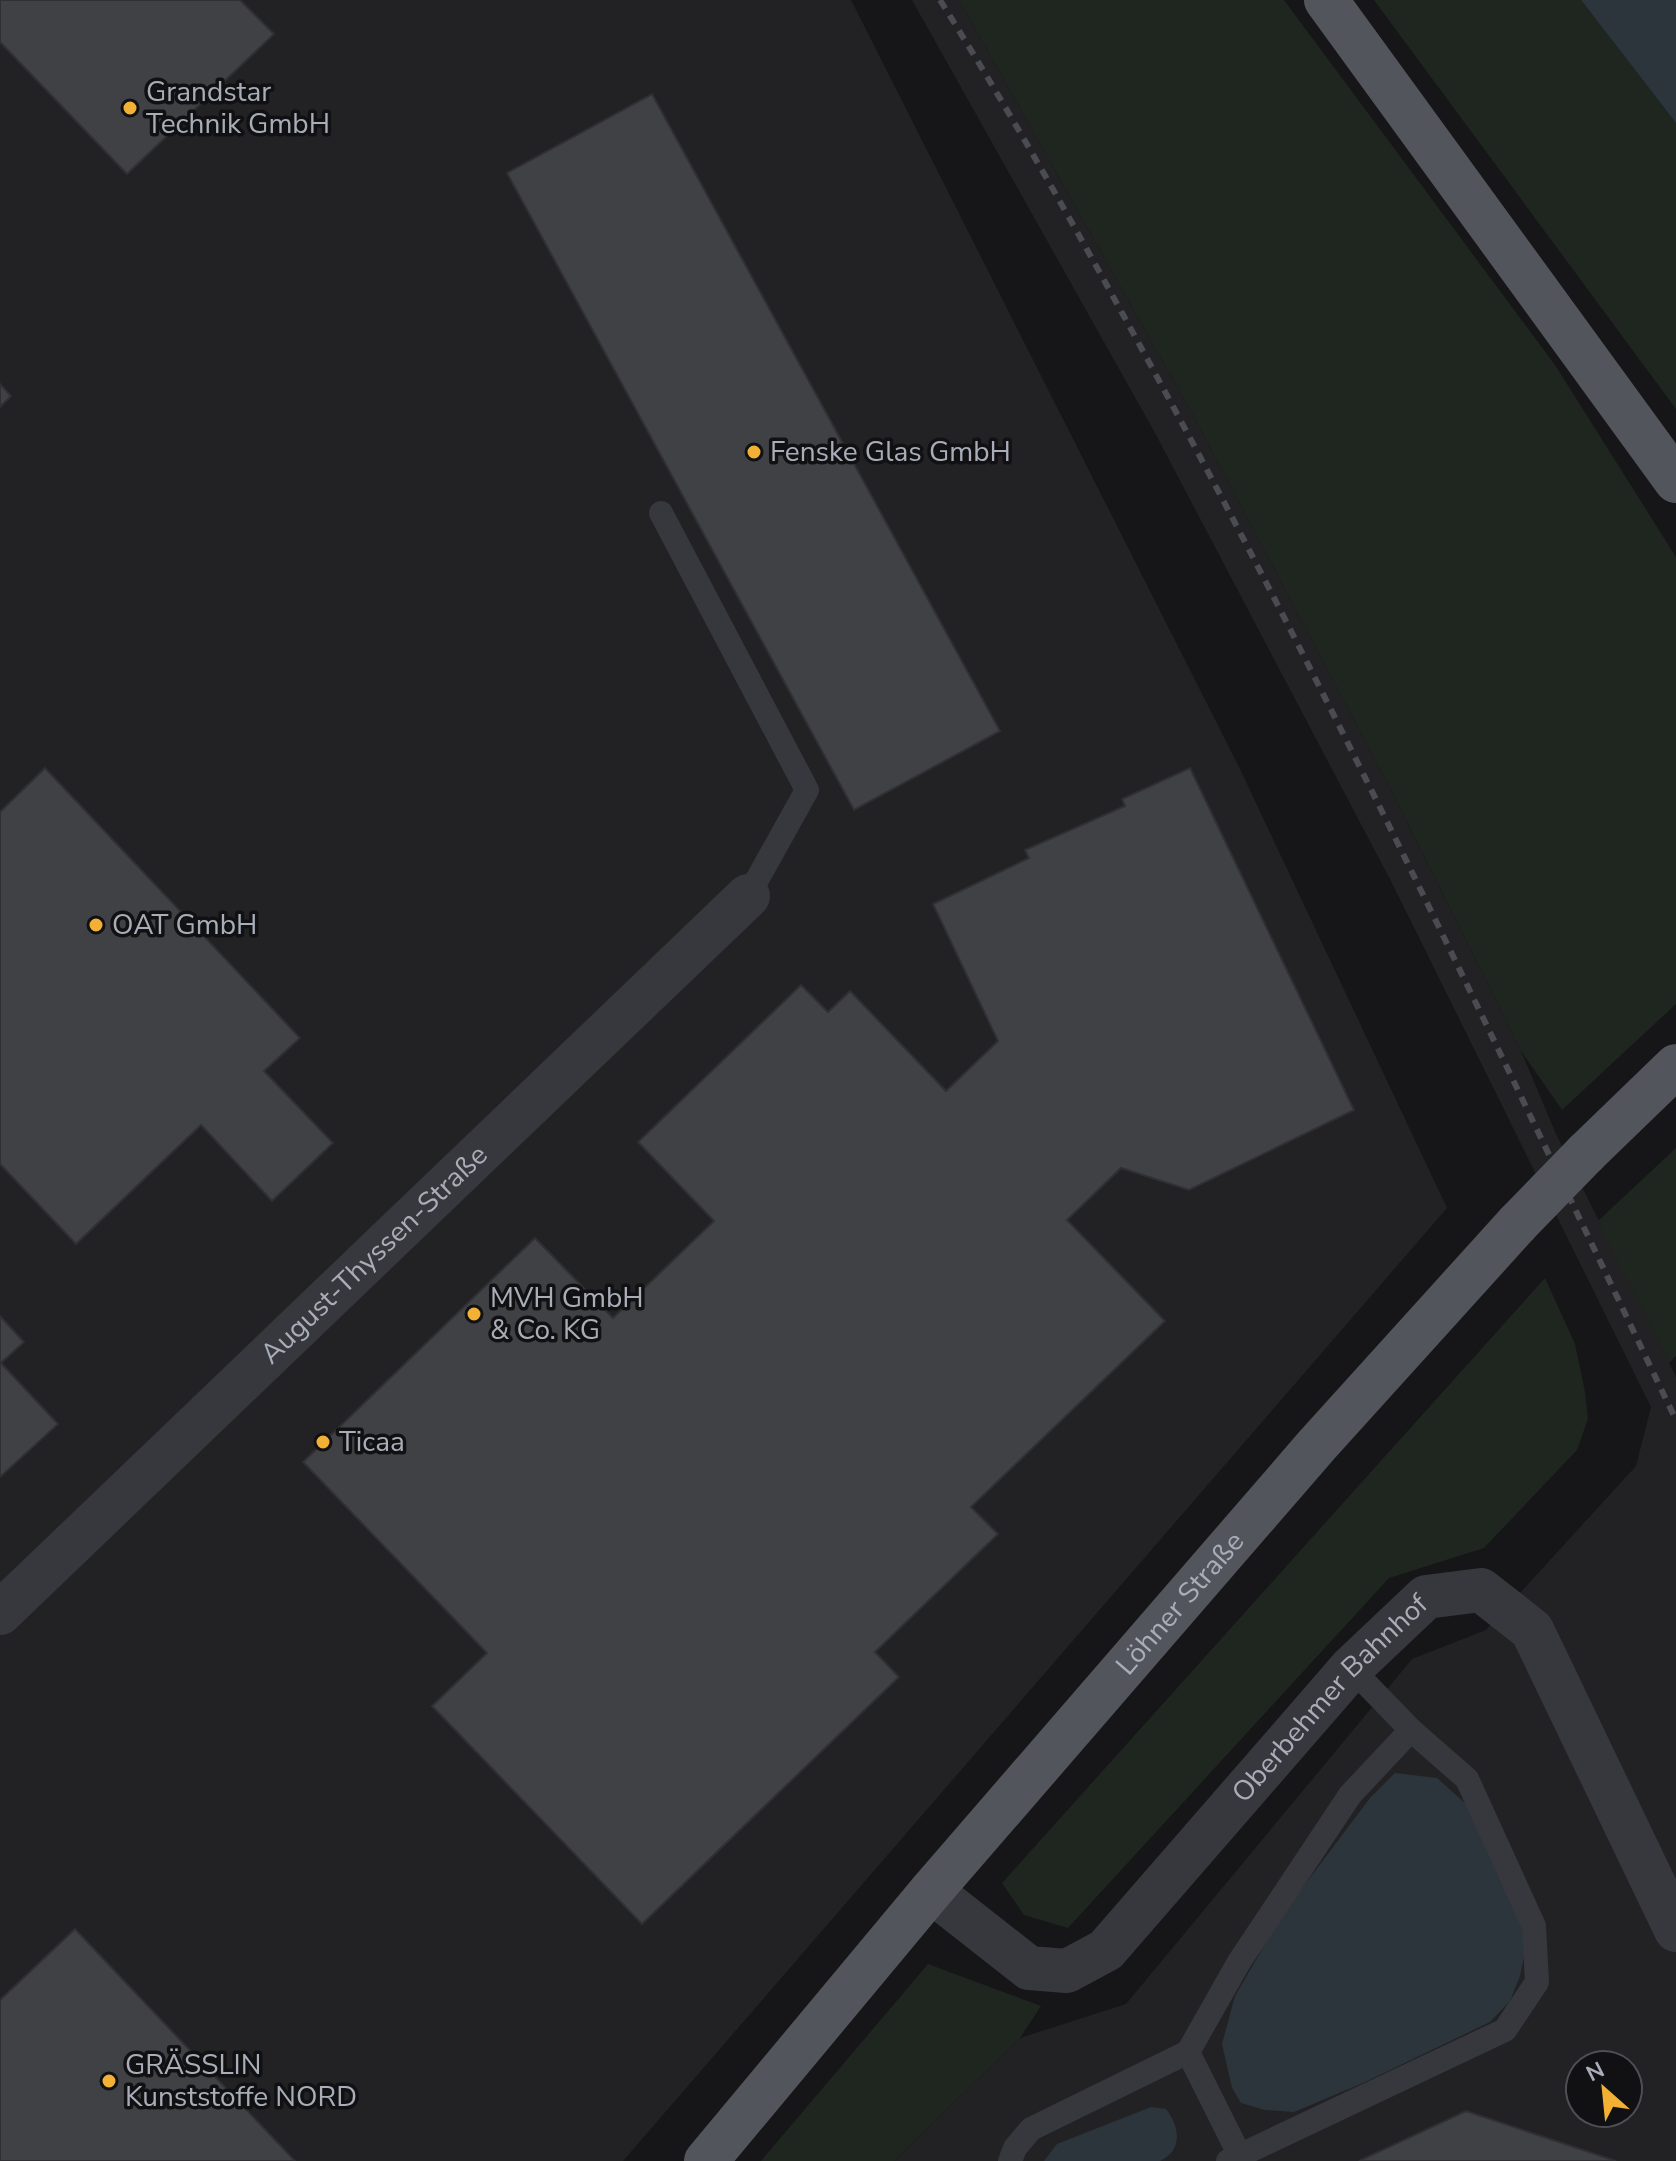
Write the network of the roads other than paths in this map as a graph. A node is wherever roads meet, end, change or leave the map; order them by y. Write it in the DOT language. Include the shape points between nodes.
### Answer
graph roads {
  1 [pos="1326,0"];
  2 [pos="1676,481"];
  3 [pos="661,513"];
  4 [pos="748,896"];
  5 [pos="1676,1066"];
  6 [pos="0,1613"];
  7 [pos="1351,1668"];
  8 [pos="1411,1730"];
  9 [pos="931,1891"];
  10 [pos="1676,1930"];
  11 [pos="1188,2052"];
  12 [pos="1234,2158"];
  13 [pos="706,2161"];
  14 [pos="1010,2161"];
  1 -- 2 [label="main road"];
  3 -- 4 [label="lane" via="807,790"];
  4 -- 6 [label="street, August-Thyssen-Straße"];
  5 -- 9 [label="main road, Löhner Straße, bridge" via="1517,1224 1317,1445"];
  7 -- 8 [label="lane"];
  7 -- 9 [label="street, Oberbehmer Bahnhof" via="1106,1950 1067,1971 1029,1968"];
  7 -- 10 [label="street, Oberbehmer Bahnhof" via="1426,1597 1481,1590 1532,1630"];
  8 -- 11 [label="lane" via="1350,1795 1239,1962"];
  8 -- 12 [label="lane" via="1467,1779 1534,1926 1537,1982 1505,2030"];
  9 -- 13 [label="main road, Löhner Straße"];
  11 -- 12 [label="lane"];
  11 -- 14 [label="lane" via="1031,2129"];
}
